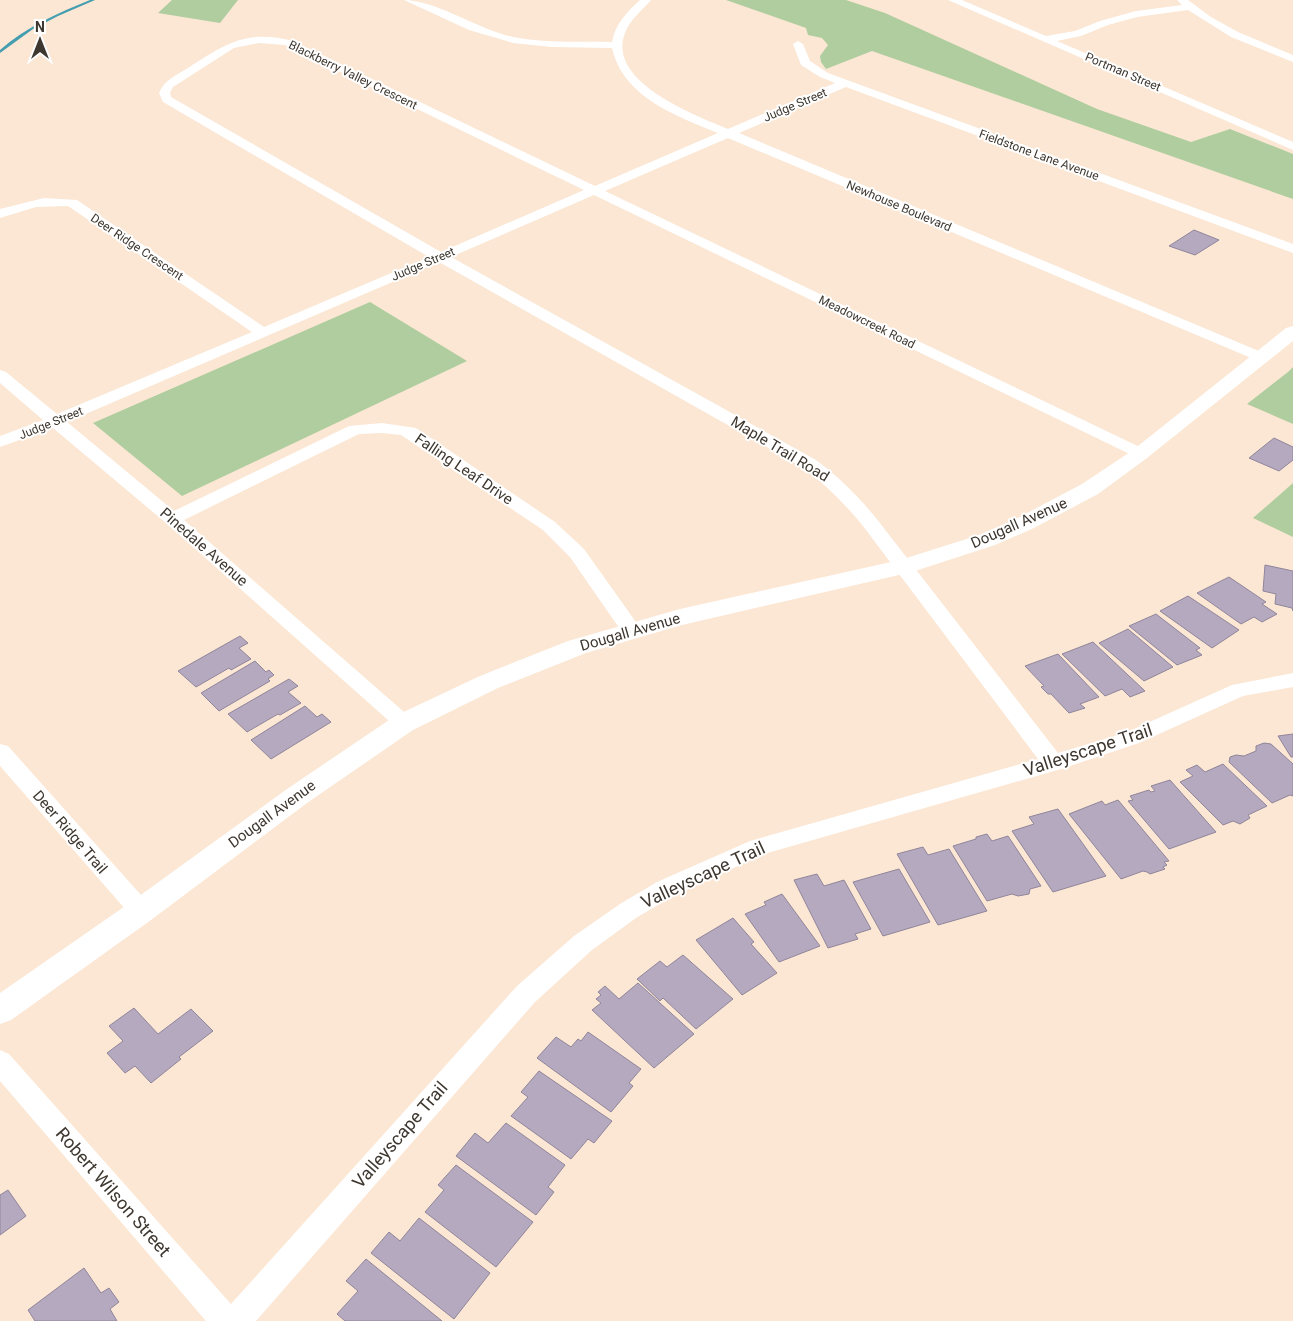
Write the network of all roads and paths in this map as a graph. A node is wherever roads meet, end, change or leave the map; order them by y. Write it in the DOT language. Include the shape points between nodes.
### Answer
graph roads {
  1 [pos="409,0"];
  2 [pos="646,0"];
  3 [pos="953,0"];
  4 [pos="1186,3"];
  5 [pos="1047,39"];
  6 [pos="798,44"];
  7 [pos="616,45"];
  8 [pos="1293,59"];
  9 [pos="845,83"];
  10 [pos="726,134"];
  11 [pos="1293,146"];
  12 [pos="593,192"];
  13 [pos="0,214"];
  14 [pos="1293,250"];
  15 [pos="440,257"];
  16 [pos="264,332"];
  17 [pos="1293,332"];
  18 [pos="1261,356"];
  19 [pos="0,375"];
  20 [pos="55,421"];
  21 [pos="0,442"];
  22 [pos="1140,454"];
  23 [pos="172,519"];
  24 [pos="904,567"];
  25 [pos="630,630"];
  26 [pos="1293,680"];
  27 [pos="404,723"];
  28 [pos="0,752"];
  29 [pos="1054,763"];
  30 [pos="141,912"];
  31 [pos="0,1010"];
  32 [pos="0,1062"];
  33 [pos="226,1321"];
  34 [pos="236,1321"];
  1 -- 7 [label="street" via="512,40"];
  2 -- 7 [label="street" via="627,18"];
  3 -- 5 [label="street, Portman Street"];
  4 -- 5 [label="street" via="1104,23 1077,34"];
  4 -- 8 [label="street" via="1225,29"];
  5 -- 11 [label="street, Portman Street"];
  6 -- 9 [label="street, Fieldstone Lane Avenue" via="805,63"];
  7 -- 10 [label="street, Newhouse Boulevard" via="623,67 640,88 673,110"];
  9 -- 10 [label="street, Judge Street"];
  9 -- 14 [label="street, Fieldstone Lane Avenue"];
  10 -- 12 [label="street, Judge Street"];
  10 -- 18 [label="street, Newhouse Boulevard"];
  12 -- 15 [label="street, Judge Street"];
  12 -- 15 [label="street, Blackberry Valley Crescent" via="281,41 249,40 230,46 165,90 166,100 172,104"];
  12 -- 22 [label="street, Meadowcreek Road"];
  13 -- 16 [label="street, Deer Ridge Crescent" via="39,202 72,203"];
  15 -- 16 [label="street, Judge Street"];
  15 -- 24 [label="street, Maple Trail Road" via="810,464 848,496"];
  16 -- 20 [label="street, Judge Street"];
  17 -- 18 [label="street, Dougall Avenue"];
  18 -- 22 [label="street, Dougall Avenue"];
  19 -- 20 [label="street, Pinedale Avenue"];
  20 -- 21 [label="street, Judge Street"];
  20 -- 23 [label="street, Pinedale Avenue"];
  22 -- 24 [label="street, Dougall Avenue" via="1090,489 1024,524 987,540"];
  23 -- 25 [label="street, Falling Leaf Drive" via="355,430 393,427 410,432 549,526 577,553"];
  23 -- 27 [label="street, Pinedale Avenue"];
  24 -- 25 [label="street, Dougall Avenue"];
  24 -- 29 [label="street, Maple Trail Road"];
  25 -- 27 [label="street, Dougall Avenue" via="534,662"];
  26 -- 29 [label="street, Valleyscape Trail" via="1238,690 1132,738"];
  27 -- 30 [label="street, Dougall Avenue" via="297,796"];
  28 -- 30 [label="street, Deer Ridge Trail"];
  29 -- 34 [label="street, Valleyscape Trail" via="758,847 664,889 628,911 583,943 526,994"];
  30 -- 31 [label="street, Dougall Avenue"];
  32 -- 33 [label="street, Robert Wilson Street"];
}
